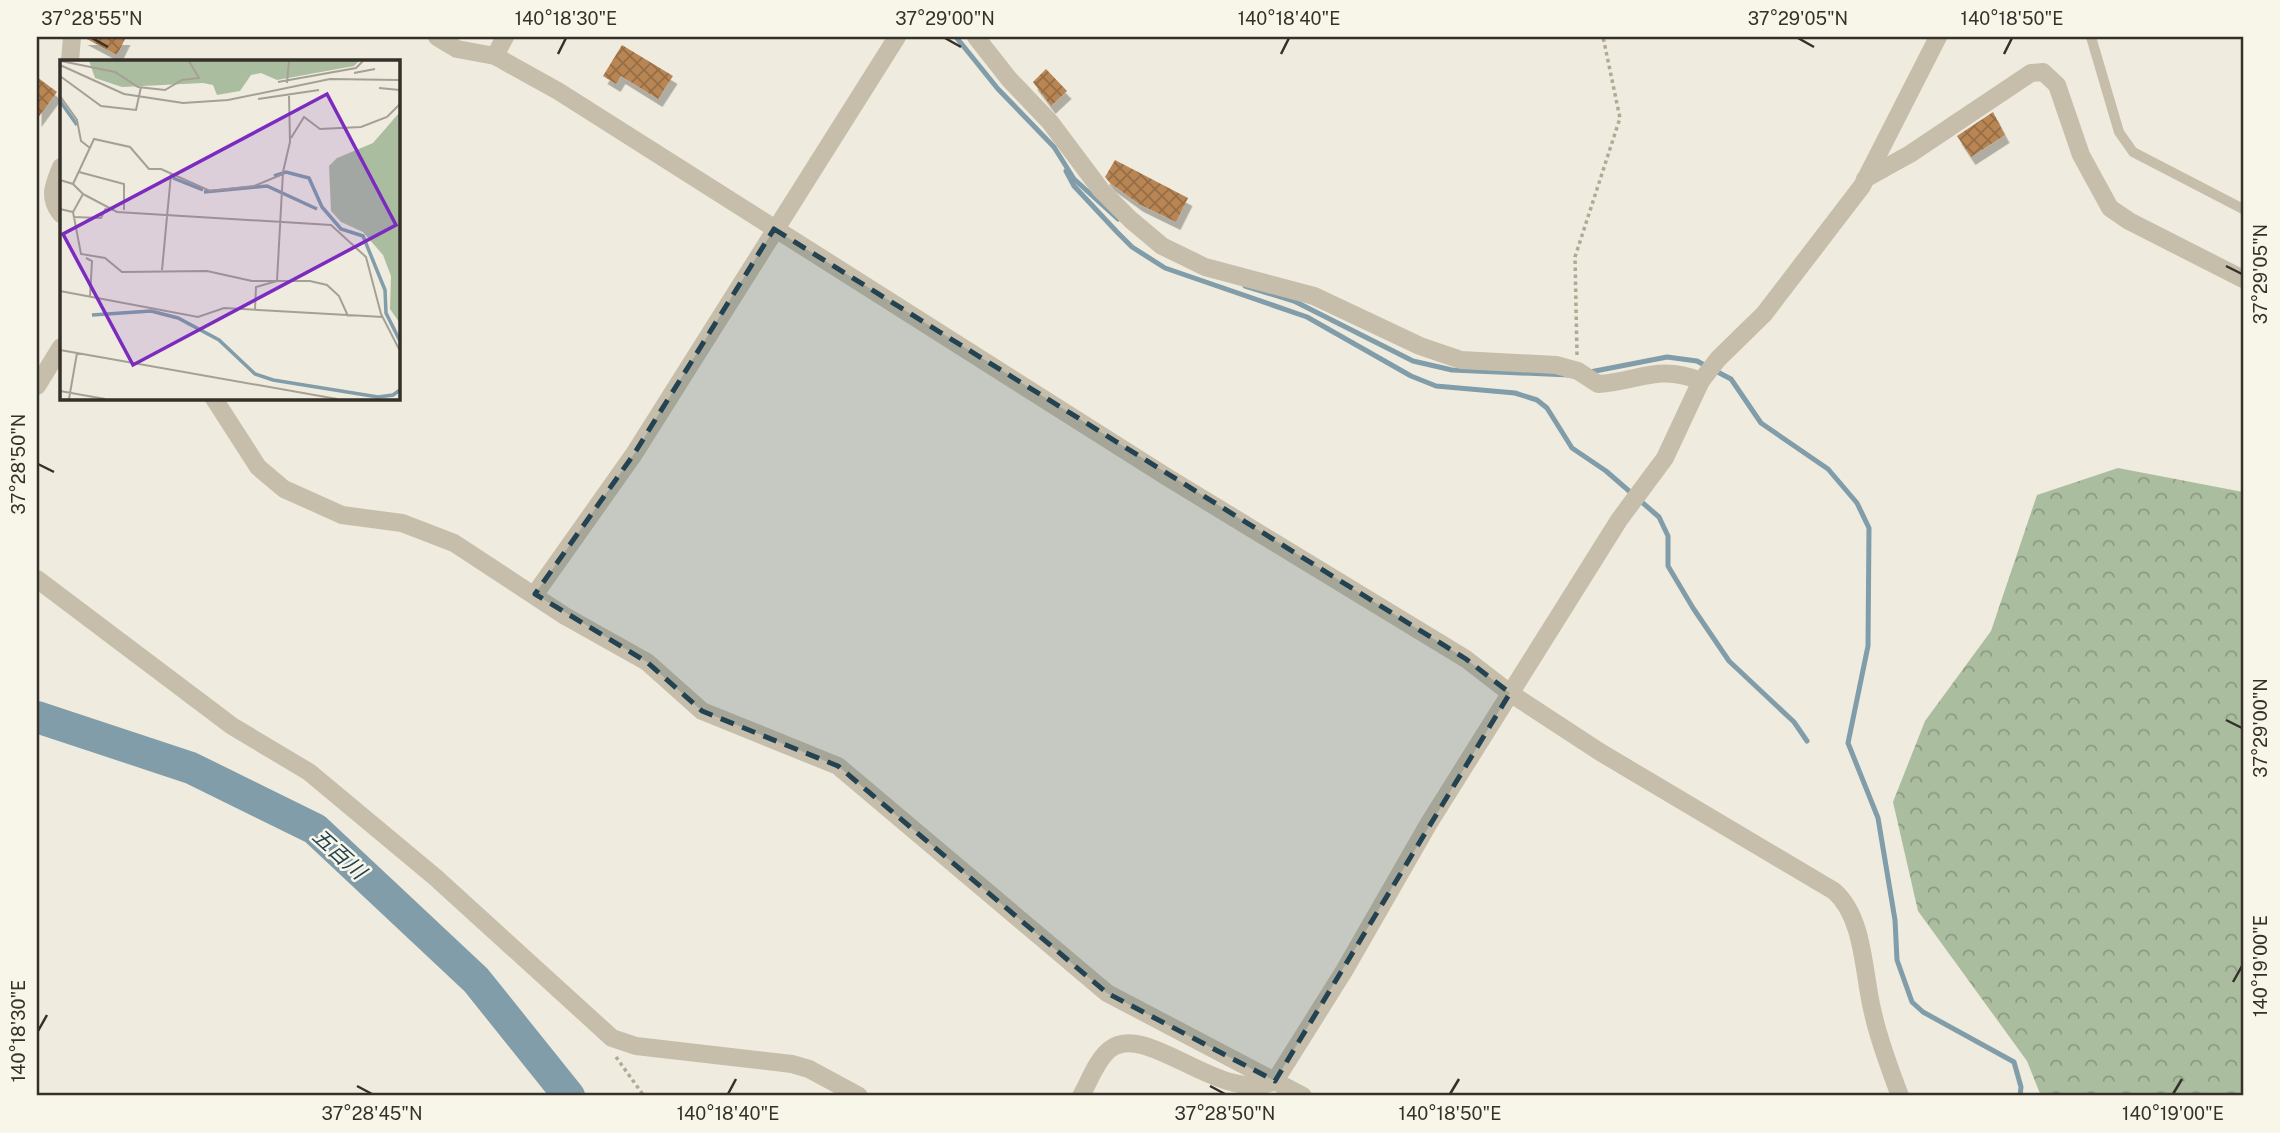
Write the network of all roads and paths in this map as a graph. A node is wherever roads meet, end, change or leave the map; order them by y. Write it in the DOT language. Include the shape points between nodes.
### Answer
graph roads {
  1 [pos="72,37"];
  2 [pos="437,37"];
  3 [pos="505,37"];
  4 [pos="897,37"];
  5 [pos="976,37"];
  6 [pos="1604,37"];
  7 [pos="1938,37"];
  8 [pos="2091,37"];
  9 [pos="495,56"];
  10 [pos="70,60"];
  11 [pos="60,170"];
  12 [pos="1865,179"];
  13 [pos="2243,209"];
  14 [pos="60,213"];
  15 [pos="774,229"];
  16 [pos="2243,279"];
  17 [pos="60,349"];
  18 [pos="1578,371"];
  19 [pos="1701,382"];
  20 [pos="37,386"];
  21 [pos="215,399"];
  22 [pos="37,579"];
  23 [pos="535,594"];
  24 [pos="1510,694"];
  25 [pos="612,1038"];
  26 [pos="1275,1081"];
  27 [pos="644,1096"];
  28 [pos="859,1096"];
  29 [pos="1081,1096"];
  30 [pos="1303,1096"];
  31 [pos="1900,1096"];
  1 -- 10 [label="street"];
  2 -- 9 [label="street" via="457,49"];
  3 -- 9 [label="street"];
  4 -- 15 [label="street"];
  5 -- 18 [label="street" via="1050,122 1101,190 1162,246 1205,267 1314,296 1410,342 1461,360 1556,365"];
  6 -- 18 [label="path" via="1620,118 1575,257"];
  7 -- 12 [label="street"];
  8 -- 13 [label="lane" via="2119,132 2133,152"];
  9 -- 15 [label="street"];
  11 -- 14 [label="street" via="51,194"];
  12 -- 16 [label="street" via="2031,73 2043,72 2057,85 2081,155 2110,208"];
  12 -- 19 [label="street" via="1764,314"];
  15 -- 23 [label="street" via="634,454"];
  15 -- 24 [label="street" via="1466,659"];
  17 -- 20 [label="street"];
  18 -- 19 [label="street" via="1598,384 1660,372 1680,373"];
  19 -- 24 [label="street" via="1665,458 1619,520"];
  21 -- 23 [label="street" via="258,467 284,489 342,515 402,523 454,542"];
  22 -- 25 [label="street" via="232,726 309,772 435,877"];
  23 -- 26 [label="street" via="647,662 702,711 838,766 1107,992"];
  24 -- 26 [label="street"];
  24 -- 31 [label="street" via="1840,896 1855,926 1873,1017"];
  25 -- 27 [label="path" via="618,1060"];
  25 -- 28 [label="street" via="636,1046 792,1064"];
  26 -- 29 [label="street" via="1263,1087 1240,1085 1134,1041 1108,1051"];
  26 -- 30 [label="street"];
}
